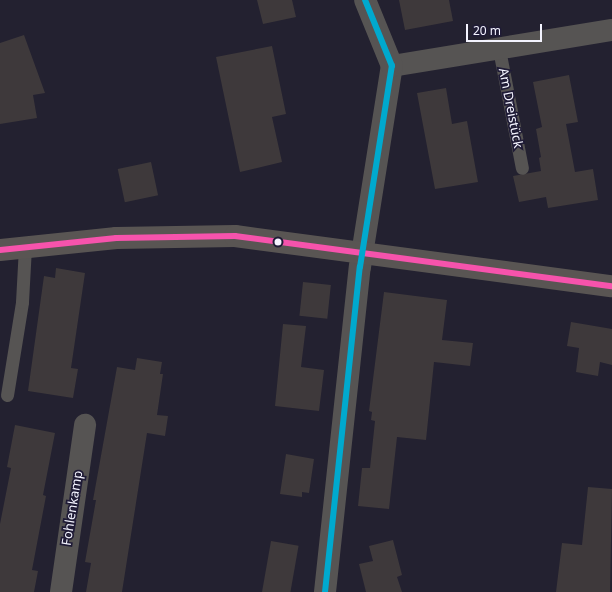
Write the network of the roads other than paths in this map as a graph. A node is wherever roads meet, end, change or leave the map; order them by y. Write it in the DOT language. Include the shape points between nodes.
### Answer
graph roads {
  1 [pos="365,0"];
  2 [pos="612,30"];
  3 [pos="499,49"];
  4 [pos="392,66"];
  5 [pos="522,168"];
  6 [pos="25,247"];
  7 [pos="0,250"];
  8 [pos="362,252"];
  9 [pos="612,286"];
  10 [pos="7,395"];
  11 [pos="85,425"];
  12 [pos="60,592"];
  13 [pos="325,592"];
  1 -- 4 [label="street"];
  2 -- 3 [label="street"];
  3 -- 4 [label="street"];
  3 -- 5 [label="lane, Am Dreistück"];
  4 -- 8 [label="street"];
  6 -- 7 [label="main road"];
  6 -- 8 [label="main road" via="116,238 235,236"];
  6 -- 10 [label="lane" via="22,302"];
  8 -- 9 [label="main road"];
  8 -- 13 [label="street"];
  11 -- 12 [label="street, Fohlenkamp"];
}
